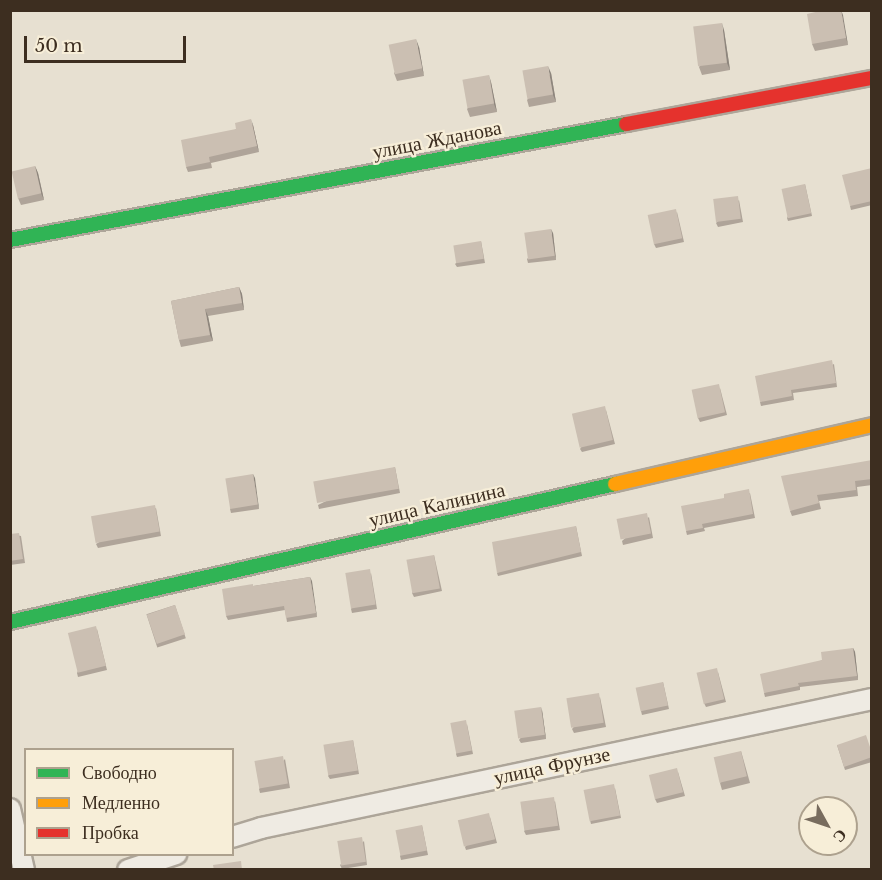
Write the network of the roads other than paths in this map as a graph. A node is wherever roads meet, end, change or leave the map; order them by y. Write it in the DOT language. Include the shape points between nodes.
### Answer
graph roads {
  1 [pos="872,78"];
  2 [pos="10,240"];
  3 [pos="872,425"];
  4 [pos="10,622"];
  5 [pos="872,699"];
  6 [pos="10,809"];
  7 [pos="234,836"];
  8 [pos="173,856"];
  9 [pos="24,870"];
  10 [pos="128,870"];
  1 -- 2 [label="street, улица Жданова"];
  3 -- 4 [label="street, улица Калинина"];
  5 -- 7 [label="street, улица Фрунзе"];
  6 -- 9 [label="street"];
  8 -- 10 [label="street"];
}
